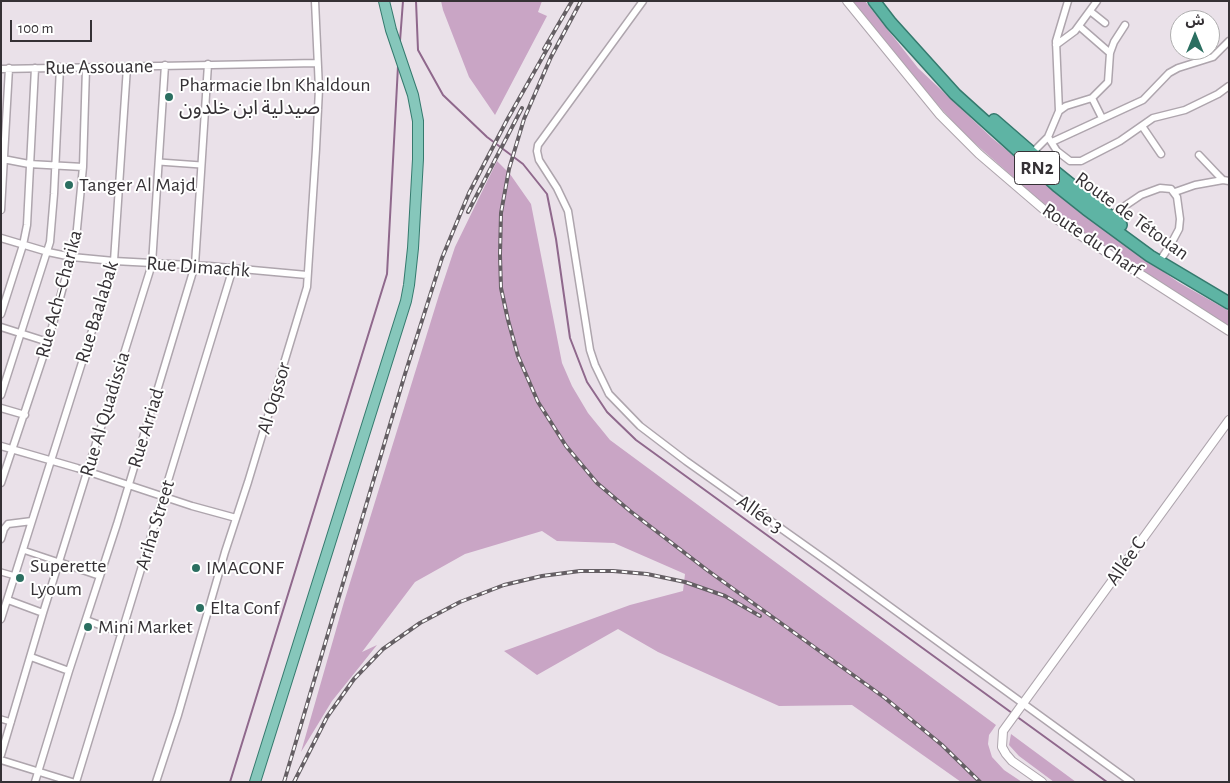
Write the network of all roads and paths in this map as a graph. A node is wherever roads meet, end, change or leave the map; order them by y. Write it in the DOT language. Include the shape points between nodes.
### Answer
graph roads {
  1 [pos="315,1"];
  2 [pos="384,1"];
  3 [pos="643,1"];
  4 [pos="847,1"];
  5 [pos="874,1"];
  6 [pos="883,1"];
  7 [pos="1068,1"];
  8 [pos="1097,1"];
  9 [pos="1090,11"];
  10 [pos="1105,23"];
  11 [pos="1079,26"];
  12 [pos="1125,26"];
  13 [pos="1229,40"];
  14 [pos="1056,45"];
  15 [pos="1110,53"];
  16 [pos="317,63"];
  17 [pos="208,64"];
  18 [pos="165,65"];
  19 [pos="60,67"];
  20 [pos="127,67"];
  21 [pos="35,68"];
  22 [pos="86,68"];
  23 [pos="5,69"];
  24 [pos="1229,86"];
  25 [pos="1092,98"];
  26 [pos="1059,111"];
  27 [pos="1102,118"];
  28 [pos="1142,126"];
  29 [pos="1050,140"];
  30 [pos="1032,153"];
  31 [pos="1161,154"];
  32 [pos="1199,155"];
  33 [pos="3,159"];
  34 [pos="159,162"];
  35 [pos="29,164"];
  36 [pos="56,165"];
  37 [pos="201,165"];
  38 [pos="83,167"];
  39 [pos="1226,180"];
  40 [pos="1175,192"];
  41 [pos="1,210"];
  42 [pos="1110,216"];
  43 [pos="1,238"];
  44 [pos="23,245"];
  45 [pos="48,252"];
  46 [pos="1163,256"];
  47 [pos="72,257"];
  48 [pos="114,261"];
  49 [pos="152,264"];
  50 [pos="195,265"];
  51 [pos="233,268"];
  52 [pos="307,275"];
  53 [pos="1229,295"];
  54 [pos="1229,303"];
  55 [pos="1,314"];
  56 [pos="1,326"];
  57 [pos="1229,331"];
  58 [pos="21,332"];
  59 [pos="48,342"];
  60 [pos="1,395"];
  61 [pos="1,408"];
  62 [pos="24,415"];
  63 [pos="1229,420"];
  64 [pos="1,446"];
  65 [pos="13,450"];
  66 [pos="51,461"];
  67 [pos="87,472"];
  68 [pos="1,483"];
  69 [pos="128,486"];
  70 [pos="164,497"];
  71 [pos="236,518"];
  72 [pos="32,521"];
  73 [pos="1,539"];
  74 [pos="23,550"];
  75 [pos="59,562"];
  76 [pos="1,572"];
  77 [pos="15,576"];
  78 [pos="100,576"];
  79 [pos="8,600"];
  80 [pos="43,613"];
  81 [pos="1,619"];
  82 [pos="86,620"];
  83 [pos="121,633"];
  84 [pos="31,657"];
  85 [pos="69,670"];
  86 [pos="1022,704"];
  87 [pos="1,718"];
  88 [pos="11,722"];
  89 [pos="1,755"];
  90 [pos="1,760"];
  91 [pos="39,771"];
  92 [pos="35,782"];
  93 [pos="74,782"];
  94 [pos="156,782"];
  95 [pos="255,782"];
  96 [pos="1042,782"];
  97 [pos="1131,782"];
  1 -- 16 [label="street, Al Oqssor"];
  2 -- 95 [label="main road" via="418,121 413,248 406,301"];
  3 -- 86 [label="street, Allée 3" via="536,152 568,211 590,350 609,394 640,426 694,467"];
  4 -- 57 [label="street, Route du Charf" via="940,115 998,172 1078,234"];
  5 -- 54 [label="highway, Route de Tétouan / RN2" via="955,94 1051,180 1150,256"];
  6 -- 30 [label="highway, Route de Tétouan / RN2" via="955,86"];
  7 -- 14 [label="street"];
  8 -- 9 [label="street"];
  9 -- 10 [label="street"];
  9 -- 11 [label="street"];
  11 -- 14 [label="street"];
  11 -- 15 [label="street"];
  12 -- 15 [label="street"];
  13 -- 27 [label="street" via="1213,57 1165,75 1143,100"];
  14 -- 26 [label="street"];
  15 -- 25 [label="street" via="1108,82"];
  16 -- 17 [label="street, Rue Assouane"];
  16 -- 52 [label="street, Al Oqssor" via="319,89"];
  17 -- 18 [label="street, Rue Assouane"];
  17 -- 37 [label="street, Rue Arriad"];
  18 -- 20 [label="street, Rue Assouane"];
  18 -- 34 [label="street, Rue Al Quadissia"];
  19 -- 21 [label="street, Rue Assouane"];
  19 -- 22 [label="street, Rue Assouane"];
  19 -- 36 [label="street"];
  20 -- 22 [label="street, Rue Assouane"];
  20 -- 48 [label="street, Rue Baalabak"];
  21 -- 23 [label="street, Rue Assouane"];
  21 -- 35 [label="street"];
  22 -- 38 [label="street, Rue Ach–Charika"];
  23 -- 33 [label="street"];
  24 -- 28 [label="street" via="1185,110 1153,118"];
  25 -- 26 [label="street"];
  25 -- 27 [label="street"];
  26 -- 29 [label="street"];
  27 -- 29 [label="street"];
  28 -- 29 [label="street" via="1078,162 1070,161 1057,151"];
  28 -- 31 [label="street"];
  29 -- 30 [label="street"];
  30 -- 42 [label="highway, Route de Tétouan / RN2"];
  32 -- 39 [label="street" via="1210,169"];
  33 -- 35 [label="street"];
  33 -- 41 [label="street"];
  34 -- 37 [label="street"];
  34 -- 49 [label="street, Rue Al Quadissia"];
  35 -- 36 [label="street"];
  35 -- 44 [label="street" via="27,225"];
  36 -- 38 [label="street"];
  36 -- 45 [label="street"];
  37 -- 50 [label="street, Rue Arriad"];
  38 -- 47 [label="street, Rue Ach–Charika"];
  39 -- 40 [label="street"];
  40 -- 42 [label="street" via="1165,187 1147,192"];
  40 -- 46 [label="street" via="1180,211 1179,229"];
  42 -- 46 [label="highway, Route de Tétouan / RN2"];
  43 -- 44 [label="street, Rue Dimachk"];
  44 -- 45 [label="street, Rue Dimachk"];
  44 -- 55 [label="street"];
  45 -- 47 [label="street, Rue Dimachk"];
  45 -- 58 [label="street"];
  46 -- 53 [label="highway, Route de Tétouan / RN2"];
  47 -- 48 [label="street, Rue Dimachk"];
  47 -- 59 [label="street, Rue Ach–Charika"];
  48 -- 49 [label="street, Rue Dimachk"];
  48 -- 66 [label="street, Rue Baalabak"];
  49 -- 50 [label="street, Rue Dimachk"];
  49 -- 67 [label="street, Rue Al Quadissia"];
  50 -- 51 [label="street, Rue Dimachk"];
  50 -- 69 [label="street, Rue Arriad"];
  51 -- 52 [label="street, Rue Dimachk"];
  51 -- 70 [label="street, Ariha Street"];
  52 -- 71 [label="street, Al Oqssor" via="302,309"];
  56 -- 58 [label="street"];
  58 -- 59 [label="street"];
  58 -- 60 [label="street"];
  59 -- 62 [label="street, Rue Ach–Charika"];
  61 -- 62 [label="street"];
  62 -- 65 [label="street, Rue Ach–Charika"];
  63 -- 86 [label="street, Allée C"];
  64 -- 65 [label="street"];
  65 -- 66 [label="street"];
  65 -- 68 [label="street, Rue Ach–Charika"];
  66 -- 67 [label="street"];
  66 -- 72 [label="street, Rue Baalabak"];
  67 -- 69 [label="street"];
  67 -- 75 [label="street, Rue Al Quadissia"];
  69 -- 70 [label="street"];
  69 -- 78 [label="street, Rue Arriad"];
  70 -- 71 [label="street"];
  70 -- 83 [label="street, Ariha Street"];
  71 -- 94 [label="street, Al Oqssor"];
  72 -- 73 [label="street" via="8,524"];
  72 -- 74 [label="street, Rue Baalabak"];
  74 -- 75 [label="street"];
  74 -- 77 [label="street, Rue Baalabak"];
  75 -- 78 [label="street"];
  75 -- 80 [label="street, Rue Al Quadissia"];
  76 -- 77 [label="street"];
  77 -- 79 [label="street, Rue Baalabak"];
  78 -- 82 [label="street, Rue Arriad"];
  79 -- 80 [label="street"];
  79 -- 81 [label="street, Rue Baalabak"];
  80 -- 84 [label="street, Rue Al Quadissia"];
  82 -- 83 [label="street"];
  82 -- 85 [label="street, Rue Arriad"];
  83 -- 93 [label="street, Ariha Street"];
  84 -- 85 [label="street"];
  84 -- 88 [label="street, Rue Al Quadissia"];
  85 -- 91 [label="street, Rue Arriad"];
  86 -- 96 [label="street, Allée C" via="1003,731 1002,747 1012,761"];
  86 -- 97 [label="street, Allée 3"];
  87 -- 88 [label="street"];
  88 -- 89 [label="street, Rue Al Quadissia"];
  90 -- 91 [label="street"];
  91 -- 92 [label="street, Rue Arriad"];
  91 -- 93 [label="street"];
}
